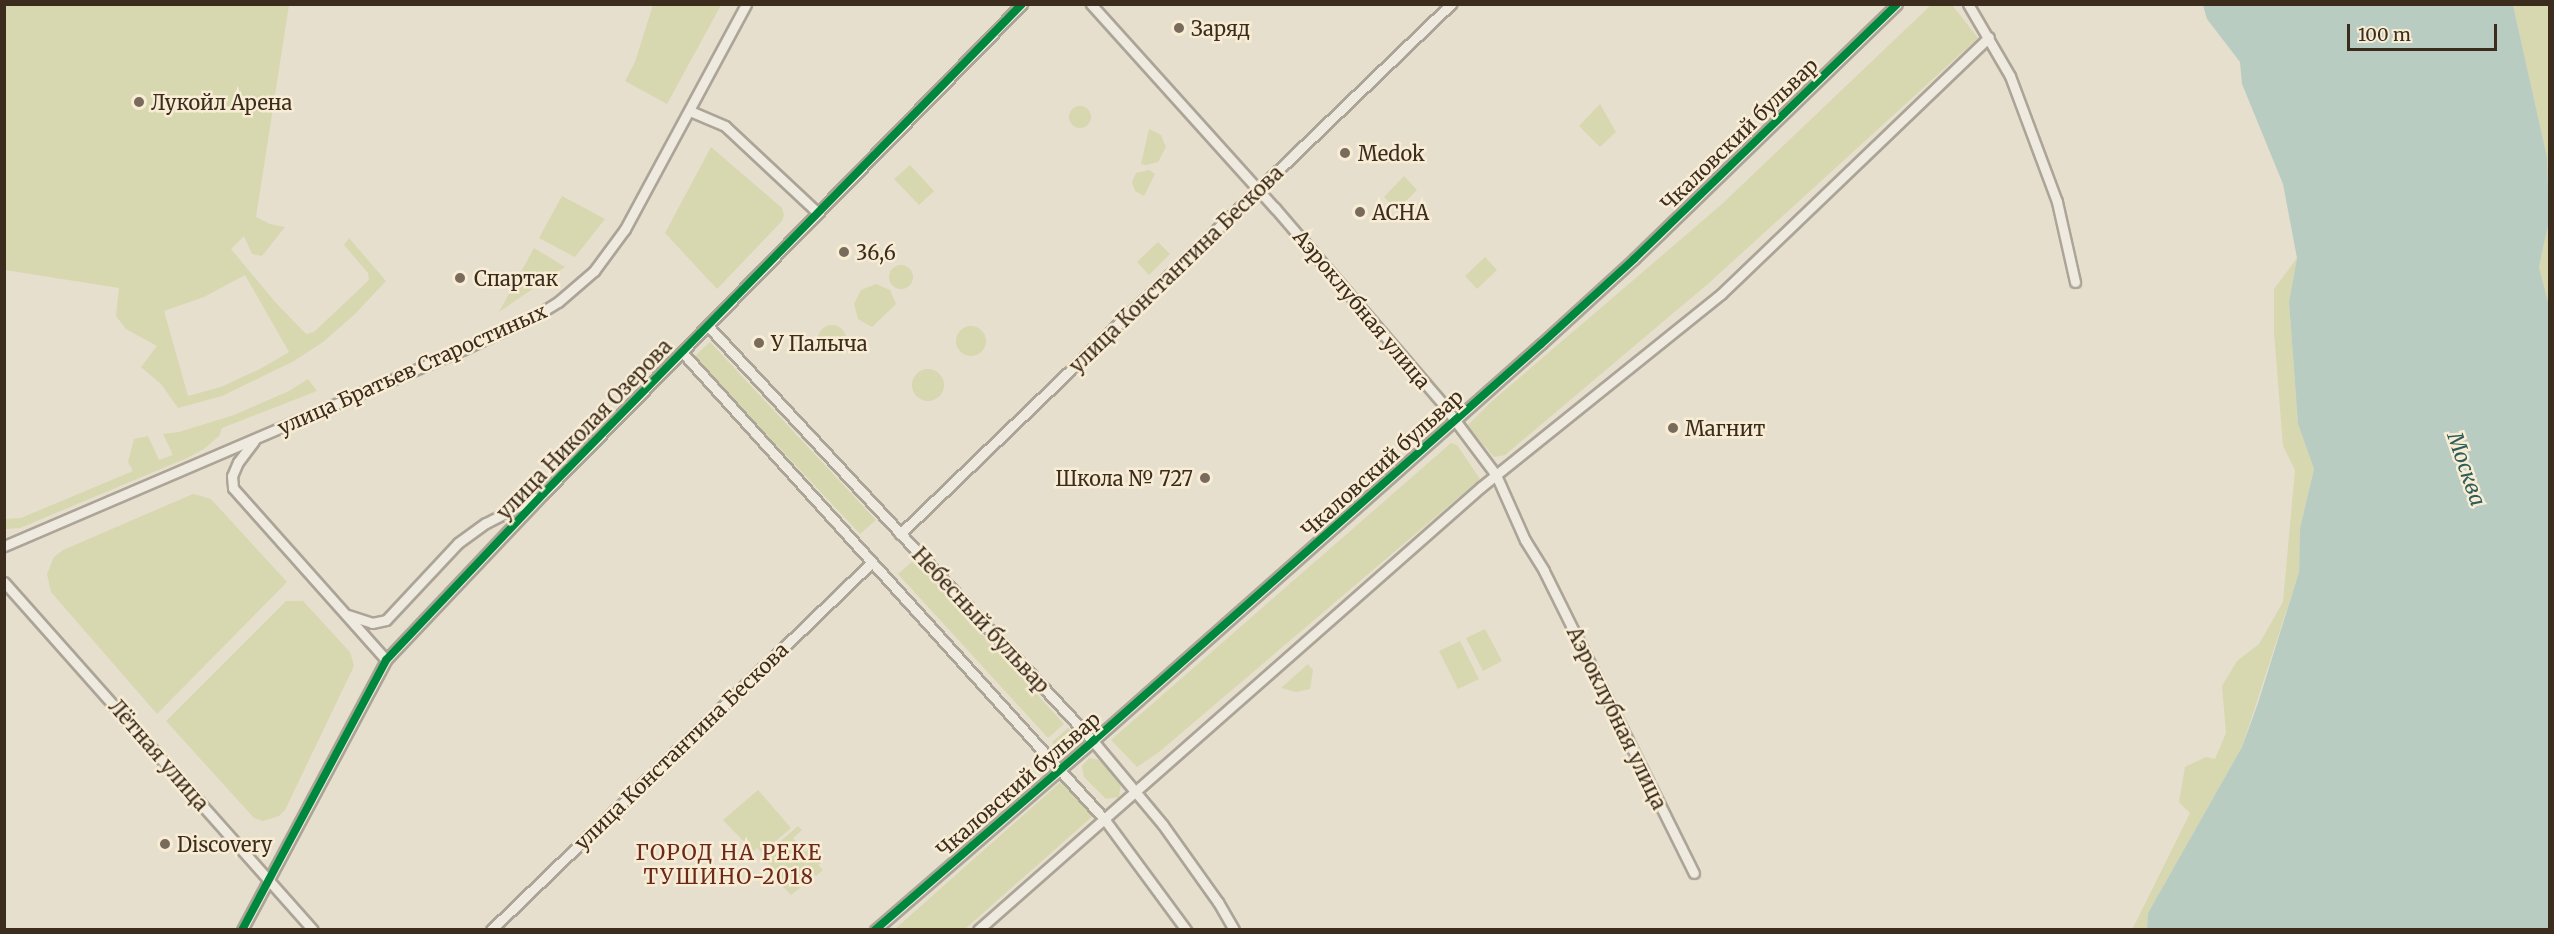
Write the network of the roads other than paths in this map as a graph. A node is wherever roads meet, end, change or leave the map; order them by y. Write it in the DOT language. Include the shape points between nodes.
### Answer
graph roads {
  1 [pos="746,4"];
  2 [pos="1022,4"];
  3 [pos="1091,4"];
  4 [pos="1451,4"];
  5 [pos="1897,4"];
  6 [pos="1968,4"];
  7 [pos="1989,37"];
  8 [pos="690,111"];
  9 [pos="1258,189"];
  10 [pos="818,213"];
  11 [pos="2075,282"];
  12 [pos="708,326"];
  13 [pos="682,352"];
  14 [pos="1455,420"];
  15 [pos="255,439"];
  16 [pos="1496,475"];
  17 [pos="543,494"];
  18 [pos="900,534"];
  19 [pos="4,546"];
  20 [pos="871,563"];
  21 [pos="4,582"];
  22 [pos="346,615"];
  23 [pos="386,660"];
  24 [pos="1093,741"];
  25 [pos="1060,769"];
  26 [pos="1136,792"];
  27 [pos="1105,820"];
  28 [pos="1694,873"];
  29 [pos="268,879"];
  30 [pos="242,930"];
  31 [pos="313,930"];
  32 [pos="491,930"];
  33 [pos="875,930"];
  34 [pos="978,930"];
  35 [pos="1186,930"];
  36 [pos="1234,930"];
  1 -- 8 [label="street, улица Братьев Старостиных"];
  2 -- 10 [label="street, улица Николая Озерова"];
  3 -- 9 [label="street, Аэроклубная улица"];
  4 -- 9 [label="street, улица Константина Бескова"];
  5 -- 14 [label="street, Чкаловский бульвар" via="1634,260"];
  6 -- 7 [label="street"];
  7 -- 11 [label="street" via="2010,76 2057,202"];
  7 -- 16 [label="street" via="1721,294"];
  8 -- 10 [label="street" via="725,126"];
  8 -- 15 [label="street, улица Братьев Старостиных" via="626,229 577,288 526,320"];
  9 -- 14 [label="street, Аэроклубная улица"];
  9 -- 18 [label="street, улица Константина Бескова"];
  10 -- 12 [label="street, улица Николая Озерова"];
  12 -- 13 [label="street, улица Николая Озерова"];
  12 -- 18 [label="street, Небесный бульвар"];
  13 -- 17 [label="street, улица Николая Озерова"];
  13 -- 20 [label="street"];
  14 -- 16 [label="street, Аэроклубная улица"];
  14 -- 24 [label="street, Чкаловский бульвар"];
  15 -- 19 [label="street, улица Братьев Старостиных"];
  15 -- 22 [label="street" via="238,462 232,476 233,488"];
  16 -- 26 [label="street"];
  16 -- 28 [label="street, Аэроклубная улица"];
  17 -- 22 [label="street" via="486,523 458,543 386,620 372,623"];
  17 -- 23 [label="street, улица Николая Озерова"];
  18 -- 24 [label="street, Небесный бульвар"];
  20 -- 25 [label="street"];
  20 -- 32 [label="street, улица Константина Бескова"];
  21 -- 29 [label="street, Лётная улица"];
  22 -- 23 [label="street"];
  23 -- 29 [label="street, улица Николая Озерова"];
  24 -- 25 [label="street, Чкаловский бульвар"];
  24 -- 26 [label="street, Небесный бульвар"];
  25 -- 27 [label="street"];
  25 -- 33 [label="street, Чкаловский бульвар"];
  26 -- 27 [label="street"];
  26 -- 36 [label="street, Небесный бульвар" via="1218,902"];
  27 -- 34 [label="street"];
  27 -- 35 [label="street"];
  29 -- 30 [label="street, улица Николая Озерова"];
  29 -- 31 [label="street, Лётная улица"];
}
